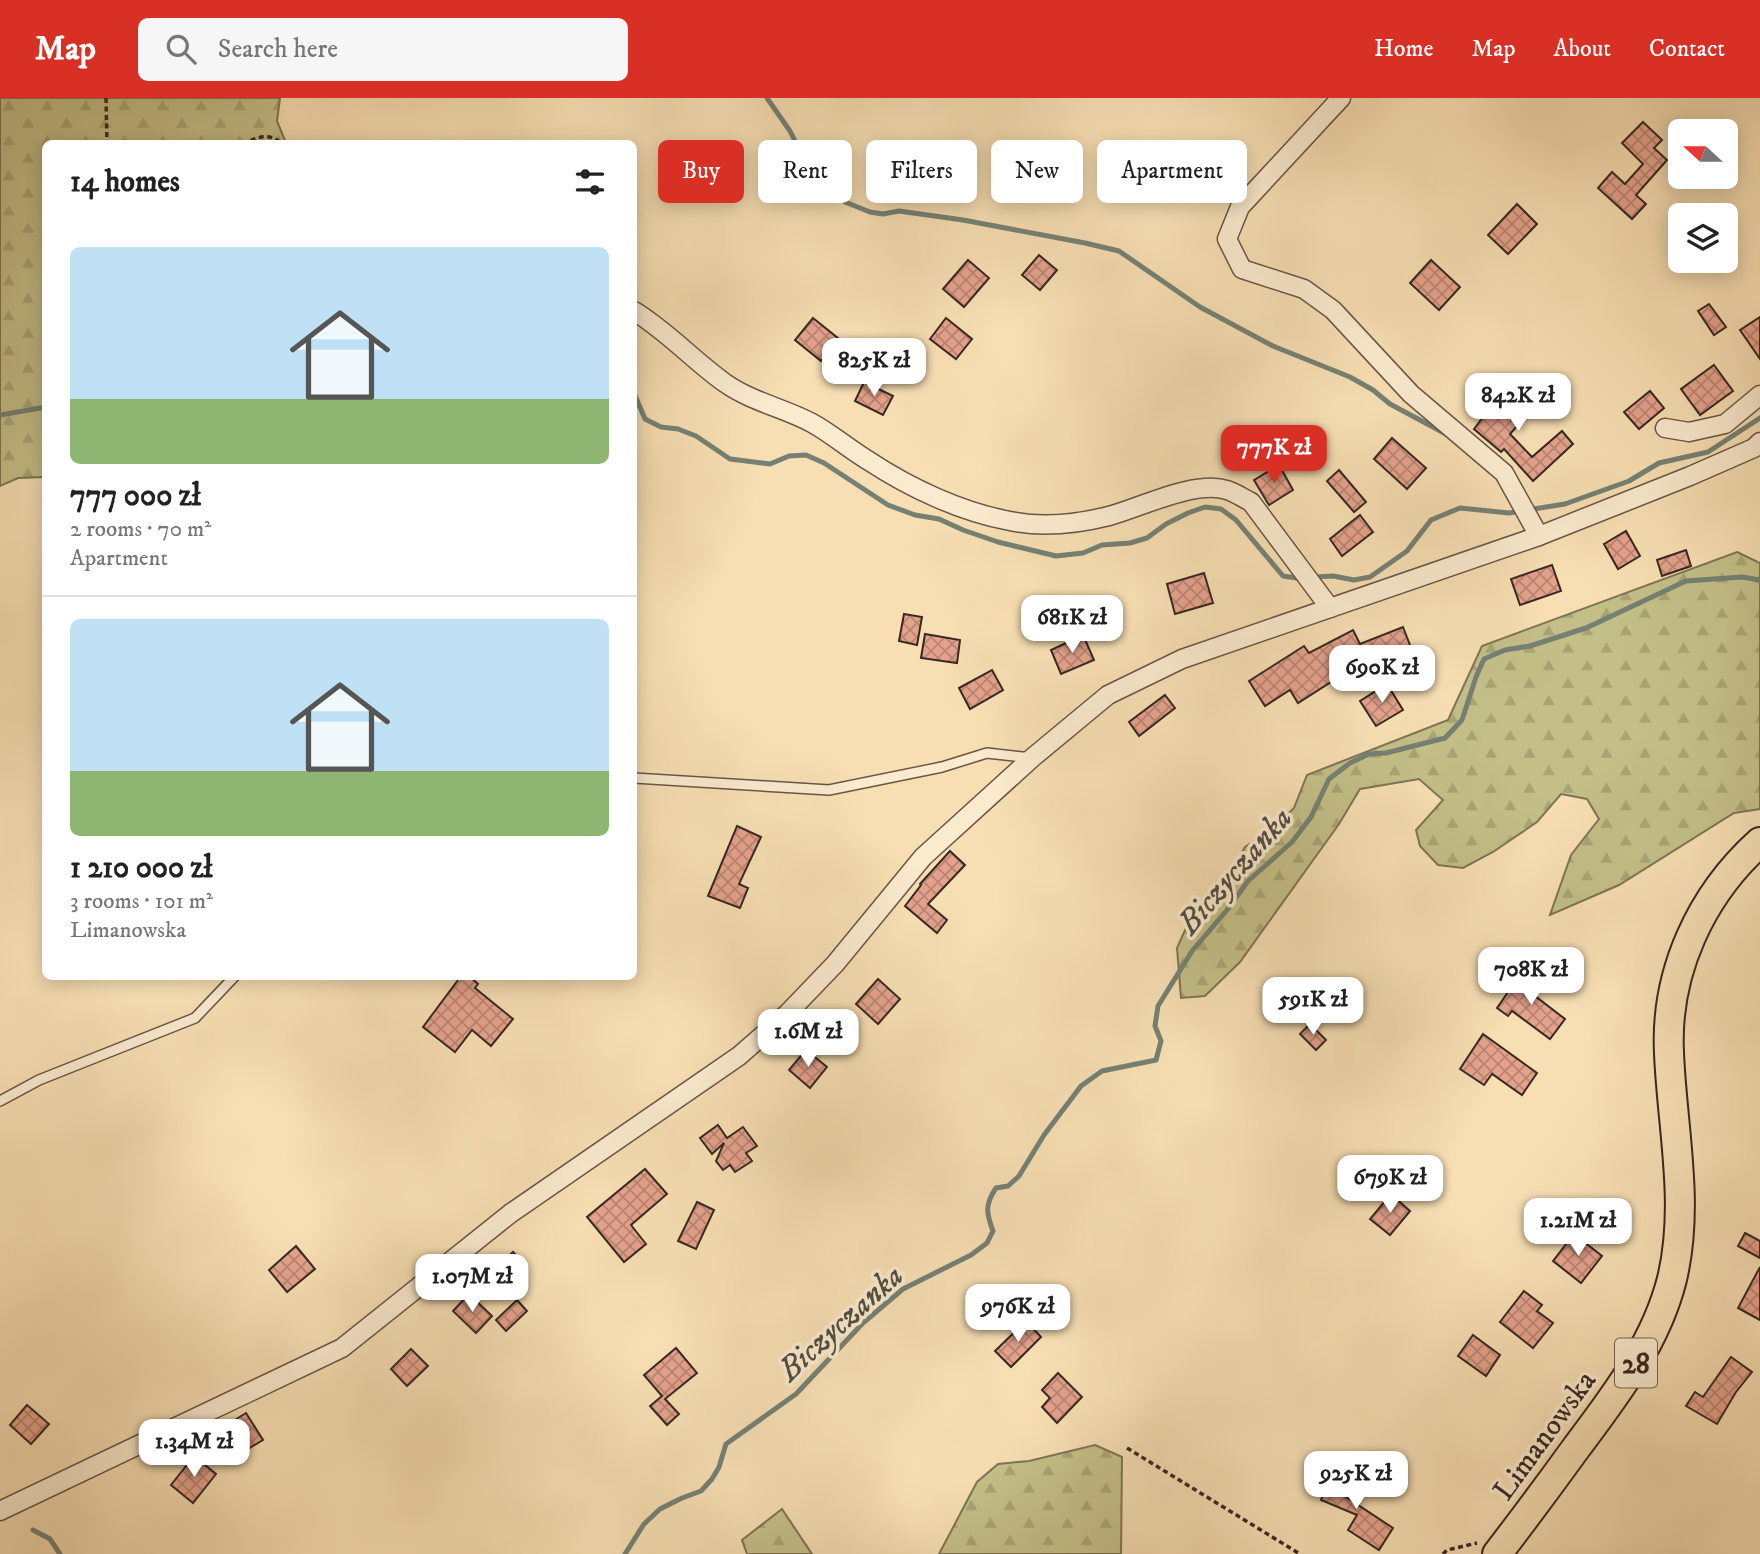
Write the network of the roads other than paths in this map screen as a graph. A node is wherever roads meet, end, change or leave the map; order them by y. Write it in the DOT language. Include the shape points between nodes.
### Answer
graph roads {
  1 [pos="1341,98"];
  2 [pos="637,313"];
  3 [pos="1760,395"];
  4 [pos="1665,428"];
  5 [pos="1760,442"];
  6 [pos="1539,536"];
  7 [pos="1331,608"];
  8 [pos="1032,758"];
  9 [pos="637,778"];
  10 [pos="1760,842"];
  11 [pos="231,980"];
  12 [pos="0,1101"];
  13 [pos="0,1511"];
  14 [pos="1501,1549"];
  1 -- 6 [label="street" via="1240,207 1227,239 1242,269 1304,289 1333,310 1411,394 1504,473"];
  2 -- 7 [label="street" via="727,384 769,407 809,421 888,473 943,500 1008,521 1049,525 1109,516 1169,496 1225,489 1251,502"];
  3 -- 4 [label="street" via="1725,424 1689,432"];
  5 -- 6 [label="street" via="1690,476"];
  6 -- 7 [label="street"];
  7 -- 8 [label="street" via="1182,659 1108,695"];
  8 -- 9 [label="lane" via="987,752 942,767 829,790"];
  8 -- 13 [label="street" via="923,856 835,964 788,1014 739,1056 511,1213 342,1348"];
  10 -- 14 [label="main road, Limanowska / 28" via="1710,898 1678,971 1669,1052 1680,1213 1664,1306 1618,1393"];
  11 -- 12 [label="lane" via="195,1018 39,1080"];
}
